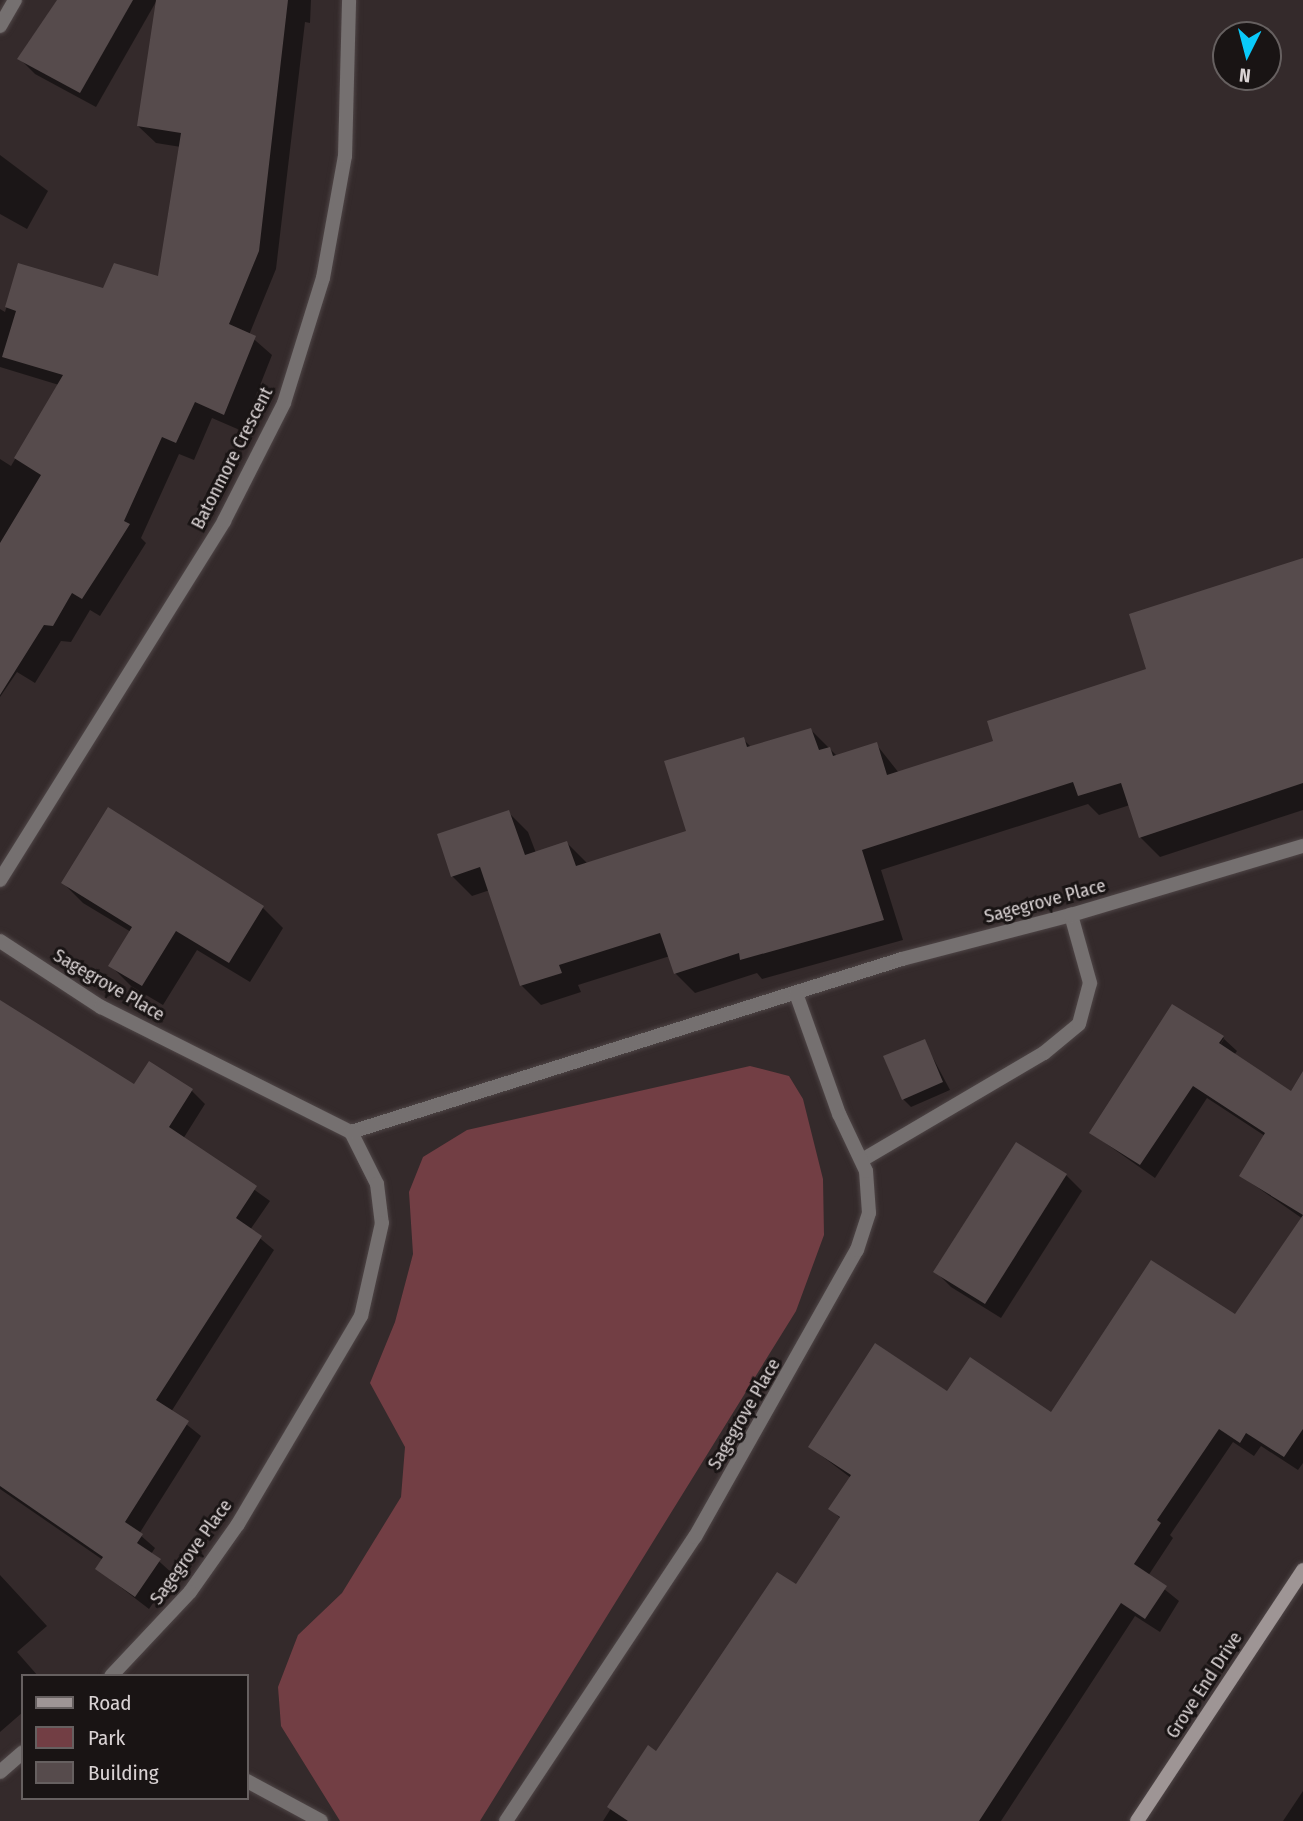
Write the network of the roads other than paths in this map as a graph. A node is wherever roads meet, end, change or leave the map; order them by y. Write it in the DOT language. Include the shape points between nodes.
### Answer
graph roads {
  1 [pos="15,0"];
  2 [pos="349,0"];
  3 [pos="0,26"];
  4 [pos="1303,846"];
  5 [pos="0,880"];
  6 [pos="1071,915"];
  7 [pos="0,941"];
  8 [pos="796,993"];
  9 [pos="351,1132"];
  10 [pos="862,1160"];
  11 [pos="1303,1570"];
  12 [pos="113,1674"];
  13 [pos="21,1754"];
  14 [pos="0,1772"];
  15 [pos="248,1782"];
  16 [pos="321,1821"];
  17 [pos="506,1821"];
  18 [pos="1137,1821"];
  1 -- 3 [label="street"];
  2 -- 5 [label="street, Batonmore Crescent" via="345,156 323,278 284,403 224,521"];
  4 -- 6 [label="street, Sagegrove Place"];
  6 -- 8 [label="street, Sagegrove Place"];
  6 -- 10 [label="street" via="1090,984 1079,1024 1044,1053"];
  7 -- 9 [label="street, Sagegrove Place" via="101,1007 285,1103"];
  8 -- 9 [label="street, Sagegrove Place"];
  8 -- 10 [label="street, Sagegrove Place" via="839,1114"];
  9 -- 12 [label="street, Sagegrove Place" via="377,1184 382,1223 361,1316 230,1535 190,1592"];
  10 -- 17 [label="street, Sagegrove Place" via="869,1213 832,1301 695,1537"];
  11 -- 18 [label="street, Grove End Drive"];
  13 -- 14 [label="street"];
  15 -- 16 [label="street"];
}
